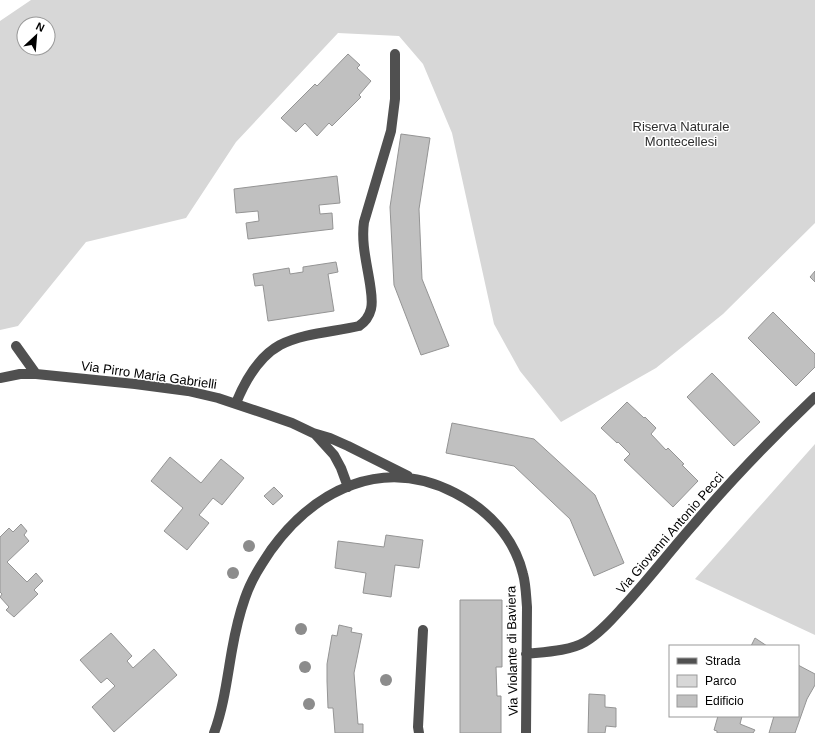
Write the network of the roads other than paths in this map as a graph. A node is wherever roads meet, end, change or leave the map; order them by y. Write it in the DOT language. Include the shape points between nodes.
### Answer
graph roads {
  1 [pos="395,54"];
  2 [pos="16,346"];
  3 [pos="36,374"];
  4 [pos="0,378"];
  5 [pos="815,397"];
  6 [pos="236,403"];
  7 [pos="313,433"];
  8 [pos="416,479"];
  9 [pos="348,486"];
  10 [pos="423,630"];
  11 [pos="526,654"];
  12 [pos="214,733"];
  13 [pos="419,733"];
  14 [pos="526,733"];
  1 -- 6 [label="street" via="392,131 364,222 364,244 372,299 368,317 359,326 305,336 273,349 259,362 248,378"];
  2 -- 3 [label="street"];
  3 -- 4 [label="street, Via Pirro Maria Gabrielli"];
  3 -- 6 [label="street, Via Pirro Maria Gabrielli" via="171,389"];
  5 -- 11 [label="street, Via Giovanni Antonio Pecci" via="723,490 639,589 597,633 576,646"];
  6 -- 7 [label="street, Via Pirro Maria Gabrielli"];
  7 -- 8 [label="street, Via Pirro Maria Gabrielli" via="348,446"];
  7 -- 9 [label="street, Via Pirro Maria Gabrielli" via="334,455"];
  8 -- 9 [label="street, Via Violante di Baviera" via="379,478"];
  8 -- 11 [label="street, Via Violante di Baviera" via="443,487 477,506 494,521 511,544 519,559 526,586"];
  9 -- 12 [label="street, Via Violante di Baviera" via="303,514 276,543 255,575 239,616 223,704"];
  10 -- 13 [label="street"];
  11 -- 14 [label="street, Via Violante di Baviera"];
}
